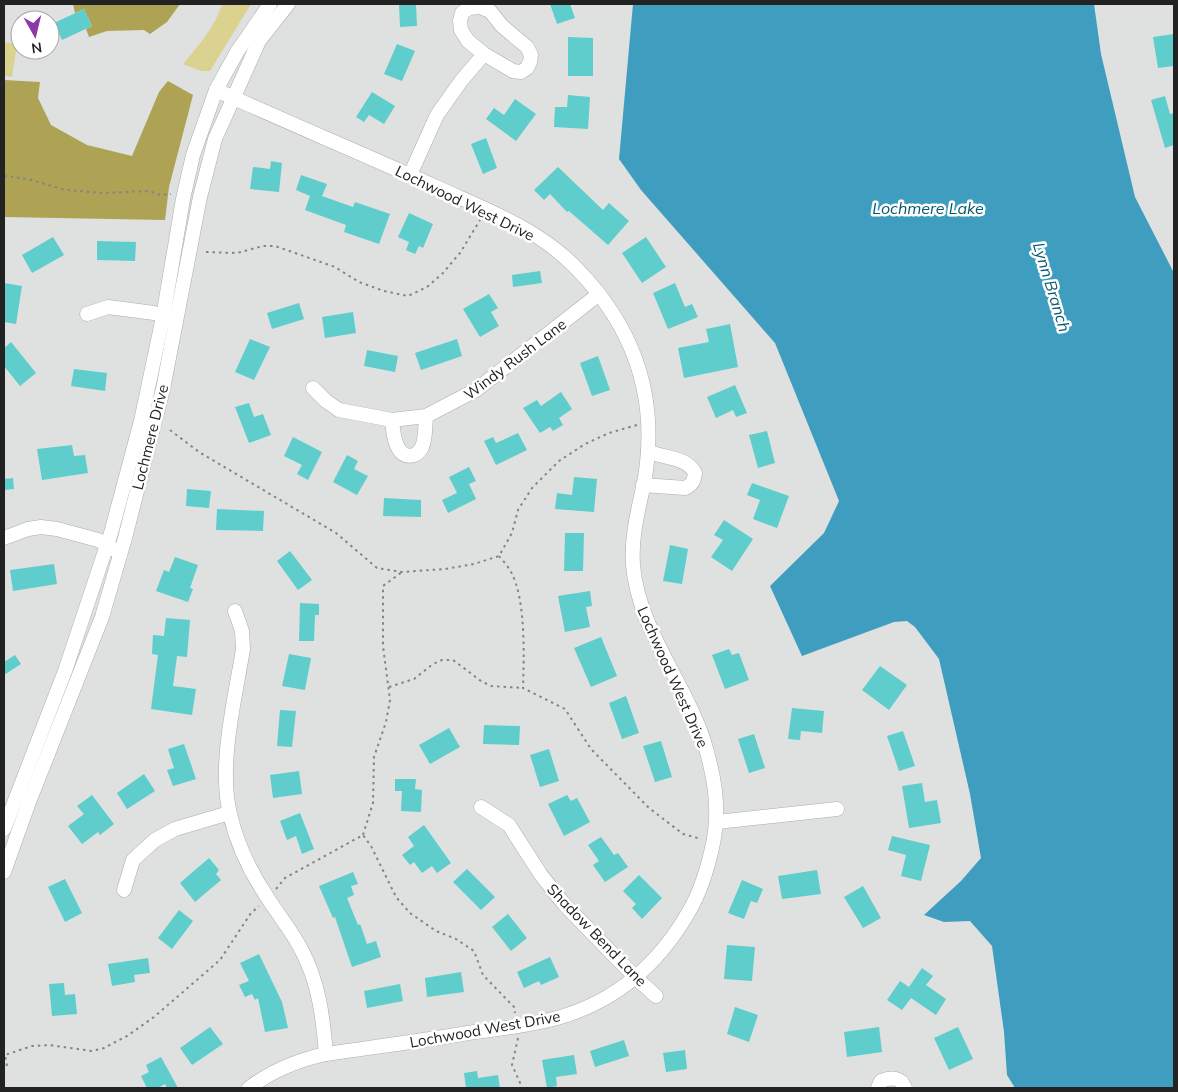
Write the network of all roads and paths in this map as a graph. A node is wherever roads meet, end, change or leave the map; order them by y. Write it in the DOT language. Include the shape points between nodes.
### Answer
graph roads {
  1 [pos="270,4"];
  2 [pos="288,4"];
  3 [pos="484,54"];
  4 [pos="216,90"];
  5 [pos="233,98"];
  6 [pos="410,175"];
  7 [pos="4,176"];
  8 [pos="174,194"];
  9 [pos="485,210"];
  10 [pos="206,252"];
  11 [pos="599,294"];
  12 [pos="87,314"];
  13 [pos="163,317"];
  14 [pos="176,321"];
  15 [pos="313,388"];
  16 [pos="426,416"];
  17 [pos="392,420"];
  18 [pos="649,423"];
  19 [pos="170,430"];
  20 [pos="648,451"];
  21 [pos="643,485"];
  22 [pos="4,538"];
  23 [pos="107,546"];
  24 [pos="120,552"];
  25 [pos="499,556"];
  26 [pos="402,572"];
  27 [pos="235,611"];
  28 [pos="389,687"];
  29 [pos="523,688"];
  30 [pos="481,807"];
  31 [pos="837,808"];
  32 [pos="229,813"];
  33 [pos="716,822"];
  34 [pos="4,829"];
  35 [pos="363,835"];
  36 [pos="713,841"];
  37 [pos="4,872"];
  38 [pos="124,890"];
  39 [pos="268,899"];
  40 [pos="635,977"];
  41 [pos="656,996"];
  42 [pos="516,1026"];
  43 [pos="326,1054"];
  44 [pos="7,1066"];
  45 [pos="249,1088"];
  46 [pos="520,1088"];
  47 [pos="878,1088"];
  48 [pos="905,1088"];
  1 -- 4 [label="street, Lochmere Drive"];
  2 -- 5 [label="street, Lochmere Drive" via="259,41"];
  3 -- 3 [label="street" via="513,71 521,72 527,68 531,55 527,47 490,11 480,7 469,8 462,13 461,30 468,41"];
  3 -- 6 [label="street" via="437,115"];
  4 -- 5 [label="street, Lochwood West Drive"];
  4 -- 13 [label="street, Lochmere Drive" via="193,155"];
  5 -- 6 [label="street, Lochwood West Drive"];
  5 -- 14 [label="street, Lochmere Drive" via="215,139 200,197"];
  6 -- 9 [label="street, Lochwood West Drive"];
  7 -- 8 [label="path" via="79,191"];
  9 -- 10 [label="path" via="460,253 443,273 427,287 408,296 359,282 335,267 275,246 237,253"];
  9 -- 11 [label="street, Lochwood West Drive" via="526,229 555,249 581,272"];
  11 -- 16 [label="street, Windy Rush Lane" via="476,390"];
  11 -- 18 [label="street, Lochwood West Drive" via="624,330 633,352 644,389"];
  12 -- 13 [label="street" via="108,307"];
  13 -- 14 [label="street"];
  13 -- 23 [label="street, Lochmere Drive" via="141,421"];
  14 -- 24 [label="street, Lochmere Drive" via="163,389"];
  15 -- 17 [label="street, Windy Rush Lane" via="339,410"];
  16 -- 17 [label="street, Windy Rush Lane"];
  16 -- 17 [label="street" via="423,446 411,456 405,455 397,446"];
  18 -- 20 [label="street, Lochwood West Drive"];
  18 -- 25 [label="path" via="609,433 559,461 532,488 518,510 512,533"];
  19 -- 26 [label="path" via="199,452 336,533 377,568"];
  20 -- 21 [label="street, Lochwood West Drive"];
  20 -- 21 [label="street" via="689,465 695,473 694,480 685,488"];
  21 -- 33 [label="street, Lochwood West Drive" via="633,548 639,600 706,746 714,787"];
  22 -- 23 [label="street" via="28,529 57,529 98,540"];
  23 -- 24 [label="street"];
  23 -- 34 [label="street, Lochmere Drive" via="66,671"];
  24 -- 37 [label="street, Lochmere Drive" via="102,617"];
  25 -- 26 [label="path" via="444,569"];
  25 -- 29 [label="path" via="511,572 518,590"];
  26 -- 28 [label="path" via="383,586 383,646"];
  27 -- 32 [label="street" via="242,631 243,649 226,761"];
  28 -- 29 [label="path" via="414,679 442,660 453,660 491,686"];
  28 -- 35 [label="path" via="389,712 374,757 373,803"];
  29 -- 36 [label="path" via="565,709 591,749 649,808 683,834"];
  30 -- 40 [label="street, Shadow Bend Lane" via="508,824 552,890"];
  31 -- 33 [label="street"];
  32 -- 38 [label="street" via="175,829 155,840 133,860"];
  32 -- 39 [label="street" via="245,858"];
  33 -- 36 [label="street, Lochwood West Drive"];
  35 -- 39 [label="path" via="285,878"];
  35 -- 42 [label="path" via="396,897 410,913 474,951 484,975 514,1007"];
  36 -- 40 [label="street, Lochwood West Drive" via="699,890 684,920 662,951"];
  39 -- 43 [label="street" via="293,935 309,967 319,1000"];
  39 -- 44 [label="path" via="250,913 220,960 154,1018 127,1036 104,1048 92,1050 32,1046 5,1055"];
  40 -- 41 [label="street, Shadow Bend Lane"];
  40 -- 42 [label="street, Lochwood West Drive" via="611,994 577,1011"];
  42 -- 43 [label="street, Lochwood West Drive"];
  42 -- 46 [label="path" via="518,1038 512,1065"];
  43 -- 45 [label="street, Lochwood West Drive" via="290,1064"];
  47 -- 48 [label="street" via="881,1081 888,1078 896,1078"];
}
